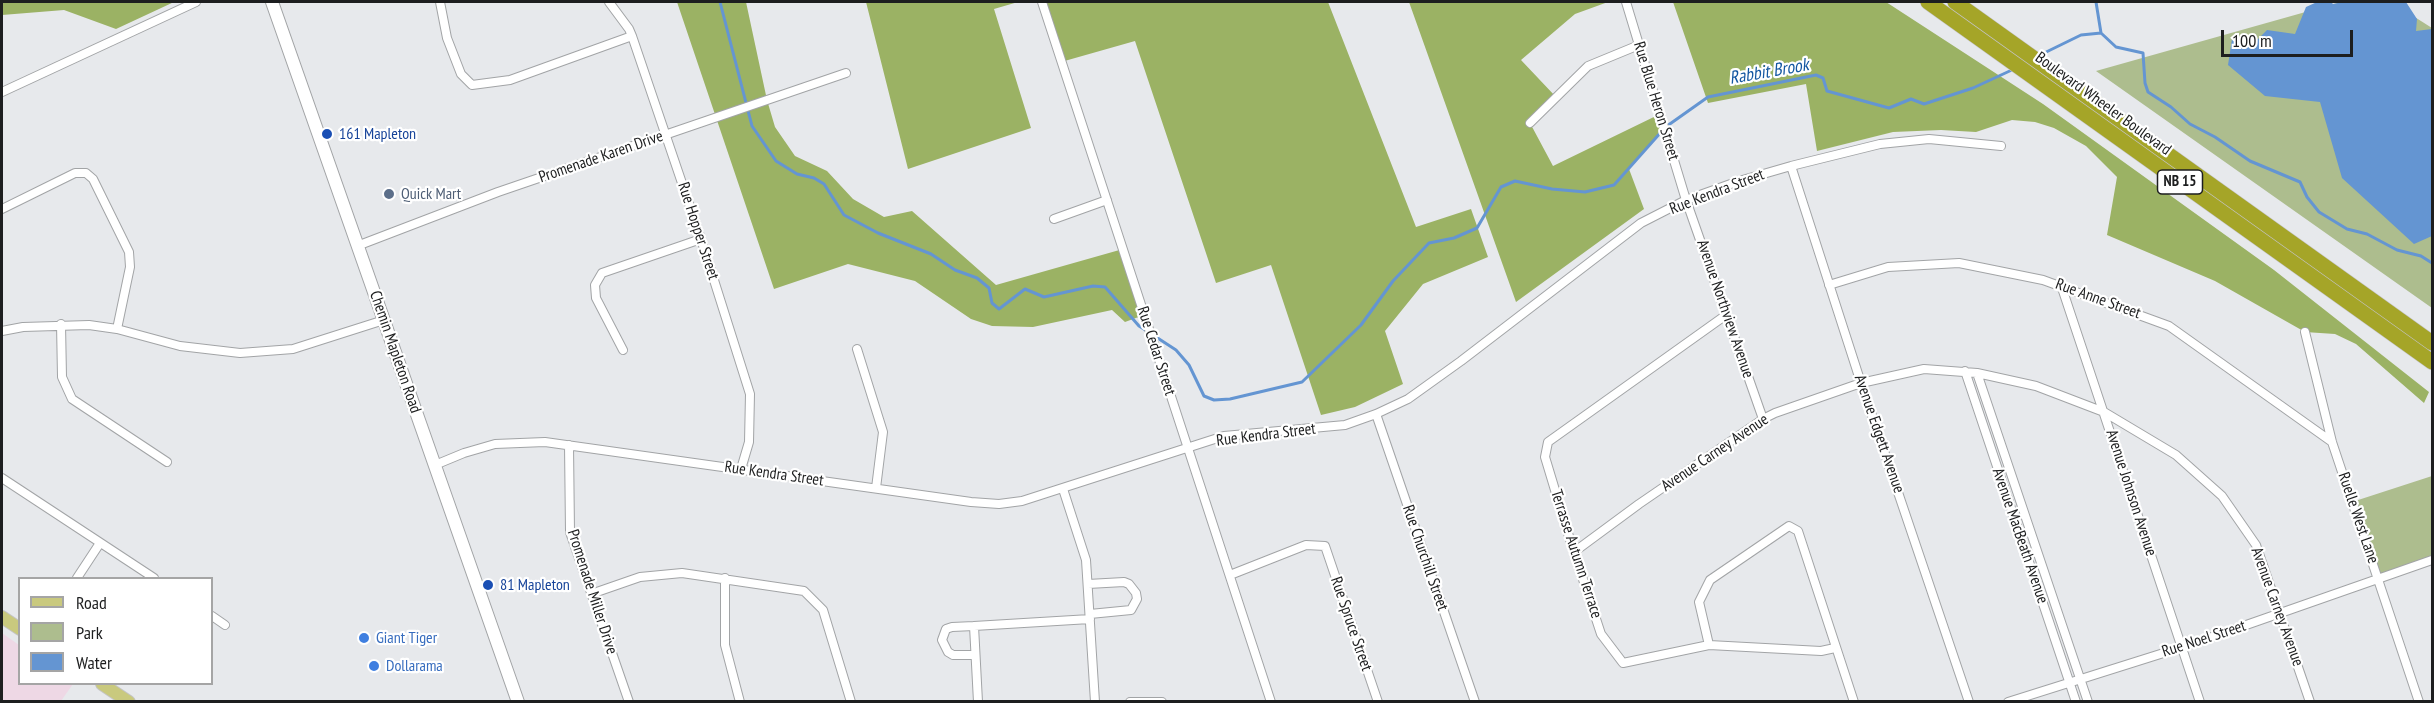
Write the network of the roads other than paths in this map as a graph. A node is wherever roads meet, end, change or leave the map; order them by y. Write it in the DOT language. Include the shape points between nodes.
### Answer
graph roads {
  1 [pos="196,2"];
  2 [pos="272,2"];
  3 [pos="440,2"];
  4 [pos="609,2"];
  5 [pos="1042,2"];
  6 [pos="1626,2"];
  7 [pos="1928,2"];
  8 [pos="1955,2"];
  9 [pos="633,36"];
  10 [pos="1639,45"];
  11 [pos="846,73"];
  12 [pos="2,92"];
  13 [pos="1530,123"];
  14 [pos="666,135"];
  15 [pos="2001,146"];
  16 [pos="1791,166"];
  17 [pos="1107,200"];
  18 [pos="1686,200"];
  19 [pos="2,209"];
  20 [pos="1054,219"];
  21 [pos="701,239"];
  22 [pos="357,246"];
  23 [pos="1829,285"];
  24 [pos="2061,285"];
  25 [pos="1726,315"];
  26 [pos="384,320"];
  27 [pos="61,324"];
  28 [pos="117,329"];
  29 [pos="2,331"];
  30 [pos="2305,332"];
  31 [pos="2433,344"];
  32 [pos="857,349"];
  33 [pos="623,350"];
  34 [pos="2433,362"];
  35 [pos="1965,371"];
  36 [pos="1977,373"];
  37 [pos="1861,383"];
  38 [pos="2104,412"];
  39 [pos="1376,414"];
  40 [pos="1763,419"];
  41 [pos="2332,442"];
  42 [pos="568,445"];
  43 [pos="1188,448"];
  44 [pos="167,462"];
  45 [pos="435,465"];
  46 [pos="741,469"];
  47 [pos="2,478"];
  48 [pos="876,488"];
  49 [pos="1063,489"];
  50 [pos="100,543"];
  51 [pos="1574,552"];
  52 [pos="2433,560"];
  53 [pos="1230,575"];
  54 [pos="78,577"];
  55 [pos="151,577"];
  56 [pos="725,578"];
  57 [pos="2379,579"];
  58 [pos="1089,584"];
  59 [pos="591,594"];
  60 [pos="2280,613"];
  61 [pos="1090,616"];
  62 [pos="2,617"];
  63 [pos="213,617"];
  64 [pos="225,625"];
  65 [pos="974,626"];
  66 [pos="18,628"];
  67 [pos="1709,645"];
  68 [pos="2181,646"];
  69 [pos="1835,648"];
  70 [pos="975,655"];
  71 [pos="2080,678"];
  72 [pos="2069,681"];
  73 [pos="104,685"];
  74 [pos="129,702"];
  75 [pos="518,702"];
  76 [pos="628,702"];
  77 [pos="740,702"];
  78 [pos="851,702"];
  79 [pos="978,702"];
  80 [pos="1095,702"];
  81 [pos="1130,702"];
  82 [pos="1162,702"];
  83 [pos="1271,702"];
  84 [pos="1378,702"];
  85 [pos="1474,702"];
  86 [pos="1854,702"];
  87 [pos="1969,702"];
  88 [pos="2008,702"];
  89 [pos="2076,702"];
  90 [pos="2088,702"];
  91 [pos="2200,702"];
  92 [pos="2310,702"];
  93 [pos="2419,702"];
  1 -- 12 [label="street"];
  2 -- 22 [label="main road, Chemin Mapleton Road"];
  3 -- 9 [label="street" via="447,38 461,74 472,85 510,80"];
  4 -- 9 [label="street, Rue Hopper Street"];
  5 -- 17 [label="street, Rue Cedar Street"];
  6 -- 10 [label="street, Rue Blue Heron Street"];
  7 -- 34 [label="highway, Boulevard Wheeler Boulevard / NB 15"];
  8 -- 31 [label="highway, Boulevard Wheeler Boulevard / NB 15"];
  9 -- 14 [label="street, Rue Hopper Street"];
  10 -- 13 [label="street" via="1588,66"];
  10 -- 18 [label="street, Rue Blue Heron Street"];
  11 -- 14 [label="street, Promenade Karen Drive"];
  14 -- 21 [label="street, Rue Hopper Street"];
  14 -- 22 [label="street, Promenade Karen Drive"];
  15 -- 16 [label="street, Rue Kendra Street" via="1909,141 1880,144"];
  16 -- 18 [label="street, Rue Kendra Street"];
  16 -- 23 [label="street, Avenue Edgett Avenue"];
  17 -- 20 [label="street"];
  17 -- 43 [label="street, Rue Cedar Street"];
  18 -- 25 [label="street, Avenue Northview Avenue"];
  18 -- 39 [label="street, Rue Kendra Street" via="1641,223 1461,361 1408,399"];
  19 -- 28 [label="street" via="75,173 93,178 129,252 130,267"];
  21 -- 33 [label="street" via="602,273 595,285 596,298"];
  21 -- 46 [label="street, Rue Hopper Street" via="750,394 749,442"];
  22 -- 26 [label="main road, Chemin Mapleton Road"];
  23 -- 24 [label="street, Rue Anne Street" via="1888,267 1959,263"];
  23 -- 37 [label="street, Avenue Edgett Avenue"];
  24 -- 38 [label="street, Avenue Johnson Avenue"];
  24 -- 41 [label="street, Rue Anne Street" via="2169,327"];
  25 -- 40 [label="street, Avenue Northview Avenue"];
  25 -- 51 [label="street, Terrasse Autumn Terrace" via="1548,442 1545,457"];
  26 -- 28 [label="street" via="293,349 258,353 180,346"];
  26 -- 45 [label="main road, Chemin Mapleton Road"];
  27 -- 28 [label="street"];
  27 -- 29 [label="street"];
  27 -- 44 [label="street" via="62,377 72,399"];
  30 -- 41 [label="street, Ruelle West Lane"];
  32 -- 48 [label="street" via="883,432"];
  35 -- 36 [label="street, Avenue Carney Avenue"];
  35 -- 37 [label="street, Avenue Carney Avenue" via="1924,369"];
  35 -- 72 [label="street, Avenue MacBeath Avenue"];
  36 -- 38 [label="street, Avenue Carney Avenue" via="2036,386"];
  36 -- 71 [label="street, Avenue MacBeath Avenue"];
  37 -- 40 [label="street, Avenue Carney Avenue"];
  37 -- 87 [label="street, Avenue Edgett Avenue"];
  38 -- 60 [label="street, Avenue Carney Avenue" via="2176,455 2222,496 2256,546"];
  38 -- 68 [label="street, Avenue Johnson Avenue"];
  39 -- 43 [label="street, Rue Kendra Street" via="1335,426 1224,436"];
  39 -- 85 [label="street, Rue Churchill Street"];
  40 -- 51 [label="street, Avenue Carney Avenue"];
  41 -- 57 [label="street, Ruelle West Lane"];
  42 -- 45 [label="street, Rue Kendra Street" via="495,444"];
  42 -- 46 [label="street, Rue Kendra Street"];
  42 -- 59 [label="street, Promenade Miller Drive" via="570,532"];
  43 -- 49 [label="street, Rue Kendra Street"];
  43 -- 53 [label="street, Rue Cedar Street"];
  45 -- 75 [label="main road, Chemin Mapleton Road"];
  46 -- 48 [label="street, Rue Kendra Street"];
  47 -- 50 [label="street"];
  48 -- 49 [label="street, Rue Kendra Street" via="999,504"];
  49 -- 58 [label="street" via="1086,560"];
  50 -- 54 [label="street"];
  50 -- 55 [label="street"];
  51 -- 67 [label="street, Terrasse Autumn Terrace" via="1601,634 1623,663"];
  52 -- 57 [label="street, Rue Noel Street"];
  53 -- 83 [label="street, Rue Cedar Street"];
  53 -- 84 [label="street, Rue Spruce Street" via="1306,545 1325,546"];
  56 -- 59 [label="street" via="682,573 640,577"];
  56 -- 77 [label="street" via="725,645"];
  56 -- 78 [label="street" via="804,591 823,610"];
  57 -- 60 [label="street, Rue Noel Street"];
  57 -- 93 [label="street, Ruelle West Lane"];
  58 -- 61 [label="street"];
  58 -- 61 [label="street" via="1129,584 1137,599 1131,610"];
  59 -- 76 [label="street, Promenade Miller Drive"];
  60 -- 68 [label="street, Rue Noel Street"];
  60 -- 92 [label="street, Avenue Carney Avenue"];
  61 -- 65 [label="street"];
  61 -- 80 [label="street"];
  62 -- 66 [label="main road"];
  63 -- 64 [label="street"];
  65 -- 70 [label="street"];
  65 -- 70 [label="street" via="946,629 942,640 953,655"];
  67 -- 69 [label="street, Terrasse Autumn Terrace" via="1821,651"];
  67 -- 69 [label="street" via="1699,602 1710,580 1789,526 1798,531"];
  68 -- 71 [label="street, Rue Noel Street"];
  68 -- 91 [label="street, Avenue Johnson Avenue"];
  69 -- 86 [label="street"];
  70 -- 79 [label="street"];
  71 -- 72 [label="street, Rue Noel Street"];
  71 -- 90 [label="street, Avenue MacBeath Avenue"];
  72 -- 88 [label="street, Rue Noel Street"];
  72 -- 89 [label="street, Avenue MacBeath Avenue"];
  73 -- 74 [label="main road"];
  81 -- 82 [label="street"];
}
